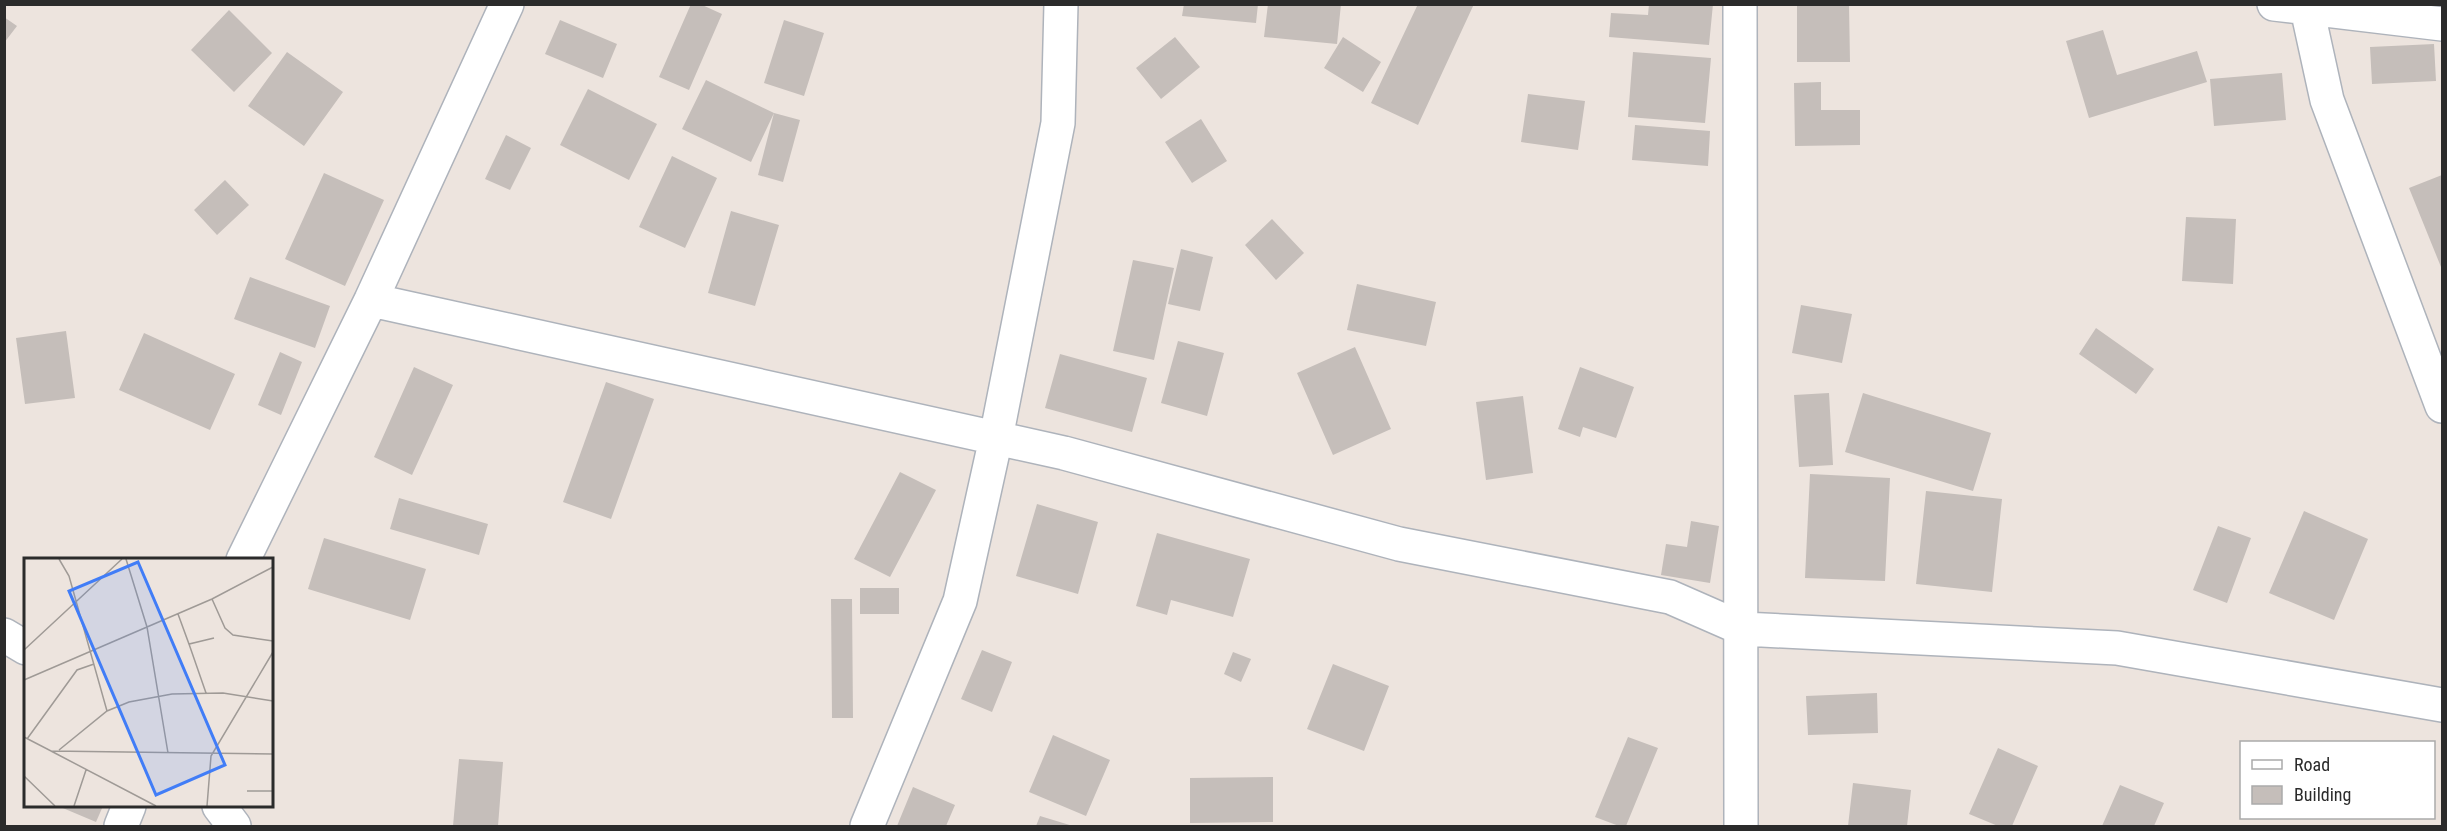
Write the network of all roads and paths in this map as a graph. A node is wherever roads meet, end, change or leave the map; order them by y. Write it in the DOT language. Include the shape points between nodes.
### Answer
graph roads {
  1 [pos="507,4"];
  2 [pos="1061,4"];
  3 [pos="1740,4"];
  4 [pos="2274,4"];
  5 [pos="2306,6"];
  6 [pos="2442,24"];
  7 [pos="370,300"];
  8 [pos="2442,406"];
  9 [pos="996,438"];
  10 [pos="244,558"];
  11 [pos="1743,629"];
  12 [pos="4,635"];
  13 [pos="24,647"];
  14 [pos="2442,705"];
  15 [pos="129,807"];
  16 [pos="220,807"];
  17 [pos="121,826"];
  18 [pos="234,826"];
  19 [pos="867,826"];
  20 [pos="1741,826"];
  1 -- 7 [label="street"];
  2 -- 9 [label="street" via="1058,123"];
  3 -- 11 [label="street"];
  4 -- 5 [label="street"];
  5 -- 6 [label="street"];
  5 -- 8 [label="street" via="2327,100"];
  7 -- 9 [label="street"];
  7 -- 10 [label="street"];
  9 -- 11 [label="street" via="1400,544 1670,597"];
  9 -- 19 [label="street" via="960,601"];
  11 -- 14 [label="street" via="2117,648"];
  11 -- 20 [label="street"];
  12 -- 13 [label="street"];
  15 -- 17 [label="street"];
  16 -- 18 [label="street"];
}
